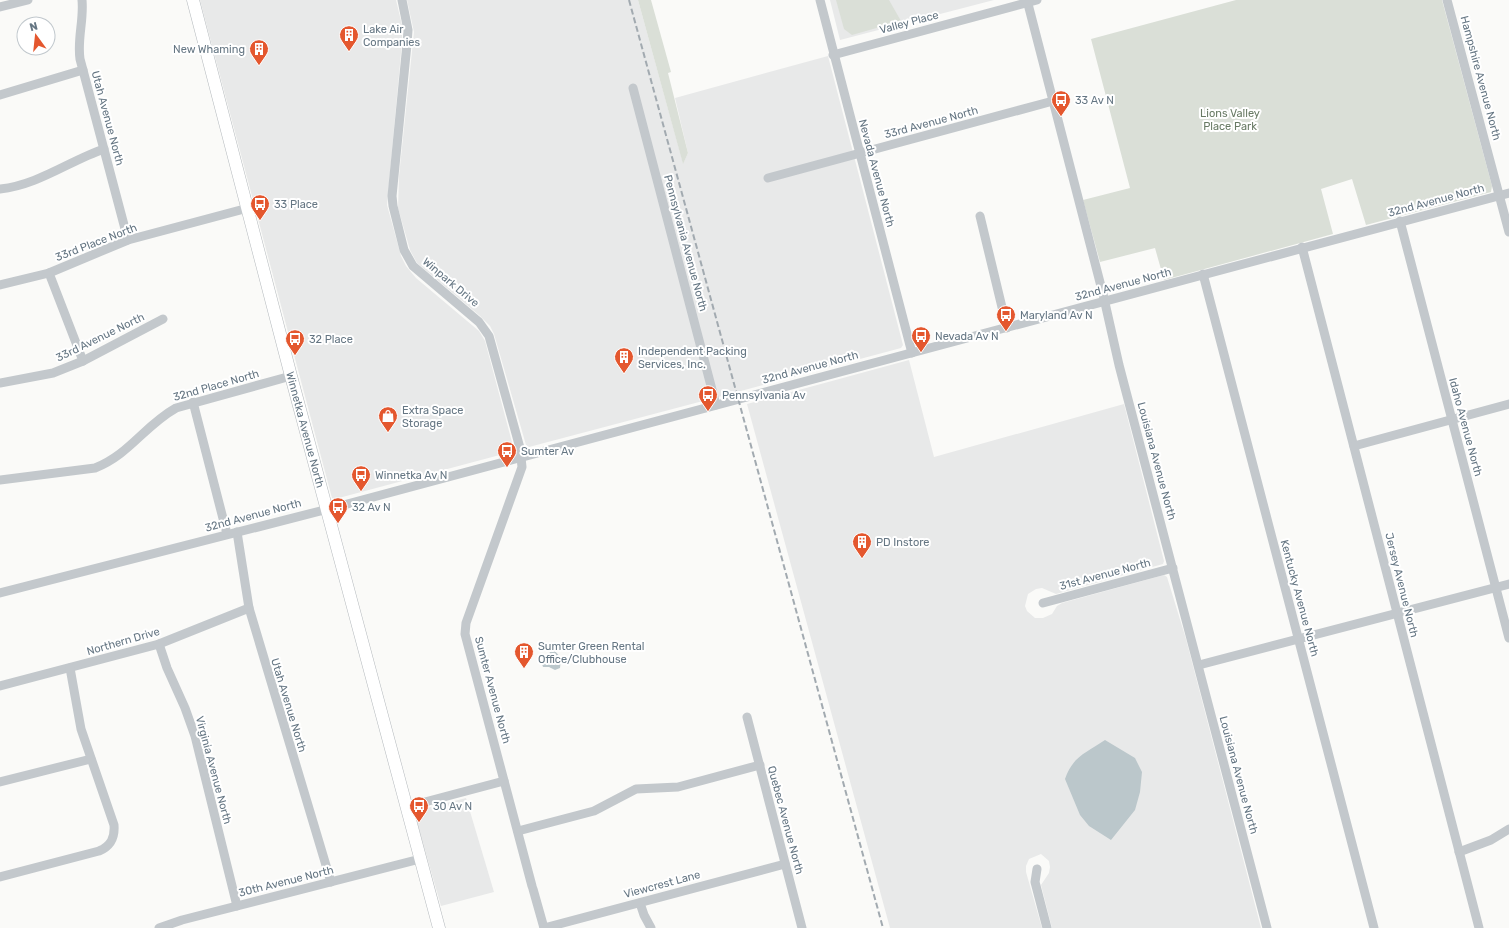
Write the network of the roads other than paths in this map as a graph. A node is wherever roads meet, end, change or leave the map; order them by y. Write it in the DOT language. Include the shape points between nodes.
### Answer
graph roads {
  1 [pos="28,0"];
  2 [pos="82,0"];
  3 [pos="193,0"];
  4 [pos="402,0"];
  5 [pos="820,0"];
  6 [pos="1037,0"];
  7 [pos="1447,0"];
  8 [pos="1027,1"];
  9 [pos="0,7"];
  10 [pos="833,55"];
  11 [pos="83,70"];
  12 [pos="633,88"];
  13 [pos="0,96"];
  14 [pos="1053,101"];
  15 [pos="104,149"];
  16 [pos="860,154"];
  17 [pos="768,178"];
  18 [pos="0,189"];
  19 [pos="1509,192"];
  20 [pos="1499,195"];
  21 [pos="248,208"];
  22 [pos="980,216"];
  23 [pos="1400,222"];
  24 [pos="1509,232"];
  25 [pos="128,240"];
  26 [pos="1302,247"];
  27 [pos="48,273"];
  28 [pos="1203,274"];
  29 [pos="0,285"];
  30 [pos="1105,301"];
  31 [pos="163,319"];
  32 [pos="1008,328"];
  33 [pos="912,353"];
  34 [pos="83,361"];
  35 [pos="291,376"];
  36 [pos="0,383"];
  37 [pos="193,402"];
  38 [pos="1509,404"];
  39 [pos="716,405"];
  40 [pos="1452,420"];
  41 [pos="1354,446"];
  42 [pos="521,457"];
  43 [pos="0,480"];
  44 [pos="326,509"];
  45 [pos="237,532"];
  46 [pos="227,534"];
  47 [pos="1173,568"];
  48 [pos="1509,584"];
  49 [pos="1496,588"];
  50 [pos="0,593"];
  51 [pos="1043,603"];
  52 [pos="248,608"];
  53 [pos="1397,614"];
  54 [pos="1509,638"];
  55 [pos="1299,639"];
  56 [pos="159,644"];
  57 [pos="1199,665"];
  58 [pos="70,668"];
  59 [pos="0,686"];
  60 [pos="747,717"];
  61 [pos="91,759"];
  62 [pos="760,765"];
  63 [pos="504,781"];
  64 [pos="0,782"];
  65 [pos="406,807"];
  66 [pos="1509,829"];
  67 [pos="518,831"];
  68 [pos="1459,852"];
  69 [pos="420,859"];
  70 [pos="785,864"];
  71 [pos="1037,868"];
  72 [pos="0,877"];
  73 [pos="331,882"];
  74 [pos="640,903"];
  75 [pos="237,906"];
  76 [pos="159,928"];
  77 [pos="439,928"];
  78 [pos="544,928"];
  79 [pos="651,928"];
  80 [pos="802,928"];
  81 [pos="1047,928"];
  82 [pos="1267,928"];
  83 [pos="1374,928"];
  84 [pos="1479,928"];
  1 -- 9 [label="street"];
  2 -- 11 [label="street, Utah Avenue North" via="79,50"];
  3 -- 21 [label="main road, Winnetka Avenue North"];
  4 -- 42 [label="street, Winpark Drive" via="408,30 392,206 404,250 413,266 479,322 489,336"];
  5 -- 10 [label="street, Nevada Avenue North"];
  6 -- 8 [label="street, Valley Place"];
  7 -- 20 [label="street, Hampshire Avenue North"];
  8 -- 10 [label="street, Valley Place"];
  8 -- 14 [label="street, Louisiana Avenue North"];
  10 -- 16 [label="street, Nevada Avenue North"];
  11 -- 13 [label="street"];
  11 -- 15 [label="street, Utah Avenue North"];
  12 -- 39 [label="street, Pennsylvania Avenue North"];
  14 -- 16 [label="street, 33rd Avenue North"];
  14 -- 30 [label="street, Louisiana Avenue North"];
  15 -- 18 [label="street" via="39,179"];
  15 -- 25 [label="street, Utah Avenue North"];
  16 -- 17 [label="street, 33rd Avenue North"];
  16 -- 33 [label="street, Nevada Avenue North"];
  19 -- 20 [label="street, 32nd Avenue North"];
  20 -- 23 [label="street, 32nd Avenue North"];
  20 -- 24 [label="street, Hampshire Avenue North"];
  21 -- 25 [label="street, 33rd Place North"];
  21 -- 35 [label="main road, Winnetka Avenue North"];
  22 -- 32 [label="street"];
  23 -- 26 [label="street, 32nd Avenue North"];
  23 -- 40 [label="street, Idaho Avenue North"];
  25 -- 27 [label="street, 33rd Place North"];
  26 -- 28 [label="street, 32nd Avenue North"];
  26 -- 41 [label="street, Jersey Avenue North"];
  27 -- 29 [label="street, 33rd Place North"];
  27 -- 34 [label="street"];
  28 -- 30 [label="street, 32nd Avenue North"];
  28 -- 55 [label="street, Kentucky Avenue North"];
  30 -- 32 [label="street, 32nd Avenue North"];
  30 -- 47 [label="street, Louisiana Avenue North" via="1119,365"];
  31 -- 34 [label="street, 33rd Avenue North"];
  32 -- 33 [label="street, 32nd Avenue North"];
  33 -- 39 [label="street, 32nd Avenue North"];
  34 -- 36 [label="street, 33rd Avenue North" via="53,373"];
  35 -- 37 [label="street, 32nd Place North"];
  35 -- 44 [label="main road, Winnetka Avenue North"];
  37 -- 43 [label="street, 32nd Place North" via="162,415 109,462 80,470"];
  37 -- 46 [label="street"];
  38 -- 40 [label="street"];
  39 -- 42 [label="street, 32nd Avenue North"];
  40 -- 41 [label="street"];
  40 -- 49 [label="street, Idaho Avenue North"];
  41 -- 53 [label="street, Jersey Avenue North"];
  42 -- 44 [label="street, 32nd Avenue North"];
  42 -- 63 [label="street, Sumter Avenue North" via="522,467 466,623 465,634"];
  44 -- 45 [label="street, 32nd Avenue North"];
  44 -- 65 [label="main road, Winnetka Avenue North"];
  45 -- 46 [label="street, 32nd Avenue North"];
  45 -- 52 [label="street, Utah Avenue North"];
  46 -- 50 [label="street, 32nd Avenue North"];
  47 -- 51 [label="street, 31st Avenue North"];
  47 -- 57 [label="street, Louisiana Avenue North"];
  48 -- 49 [label="street"];
  49 -- 53 [label="street"];
  49 -- 54 [label="street, Idaho Avenue North"];
  52 -- 56 [label="street, Northern Drive"];
  52 -- 73 [label="street, Utah Avenue North"];
  53 -- 55 [label="street"];
  53 -- 68 [label="street, Jersey Avenue North"];
  55 -- 57 [label="street"];
  55 -- 83 [label="street, Kentucky Avenue North"];
  56 -- 58 [label="street, Northern Drive"];
  56 -- 75 [label="street, Virginia Avenue North" via="195,736"];
  57 -- 82 [label="street, Louisiana Avenue North"];
  58 -- 59 [label="street, Northern Drive"];
  58 -- 61 [label="street" via="81,729"];
  60 -- 62 [label="street, Quebec Avenue North"];
  61 -- 64 [label="street"];
  61 -- 72 [label="street" via="114,825 110,844 98,851"];
  62 -- 67 [label="street" via="678,787 636,789 594,811"];
  62 -- 70 [label="street, Quebec Avenue North"];
  63 -- 65 [label="street"];
  63 -- 67 [label="street, Sumter Avenue North"];
  65 -- 69 [label="main road, Winnetka Avenue North"];
  66 -- 68 [label="street" via="1491,840"];
  67 -- 78 [label="street, Sumter Avenue North"];
  68 -- 84 [label="street, Jersey Avenue North"];
  69 -- 73 [label="street, 30th Avenue North"];
  69 -- 77 [label="main road, Winnetka Avenue North"];
  70 -- 74 [label="street, Viewcrest Lane"];
  70 -- 80 [label="street, Quebec Avenue North"];
  71 -- 81 [label="street" via="1035,882"];
  73 -- 75 [label="street, 30th Avenue North"];
  74 -- 78 [label="street, Viewcrest Lane"];
  74 -- 79 [label="street"];
  75 -- 76 [label="street, 30th Avenue North" via="172,922"];
}
